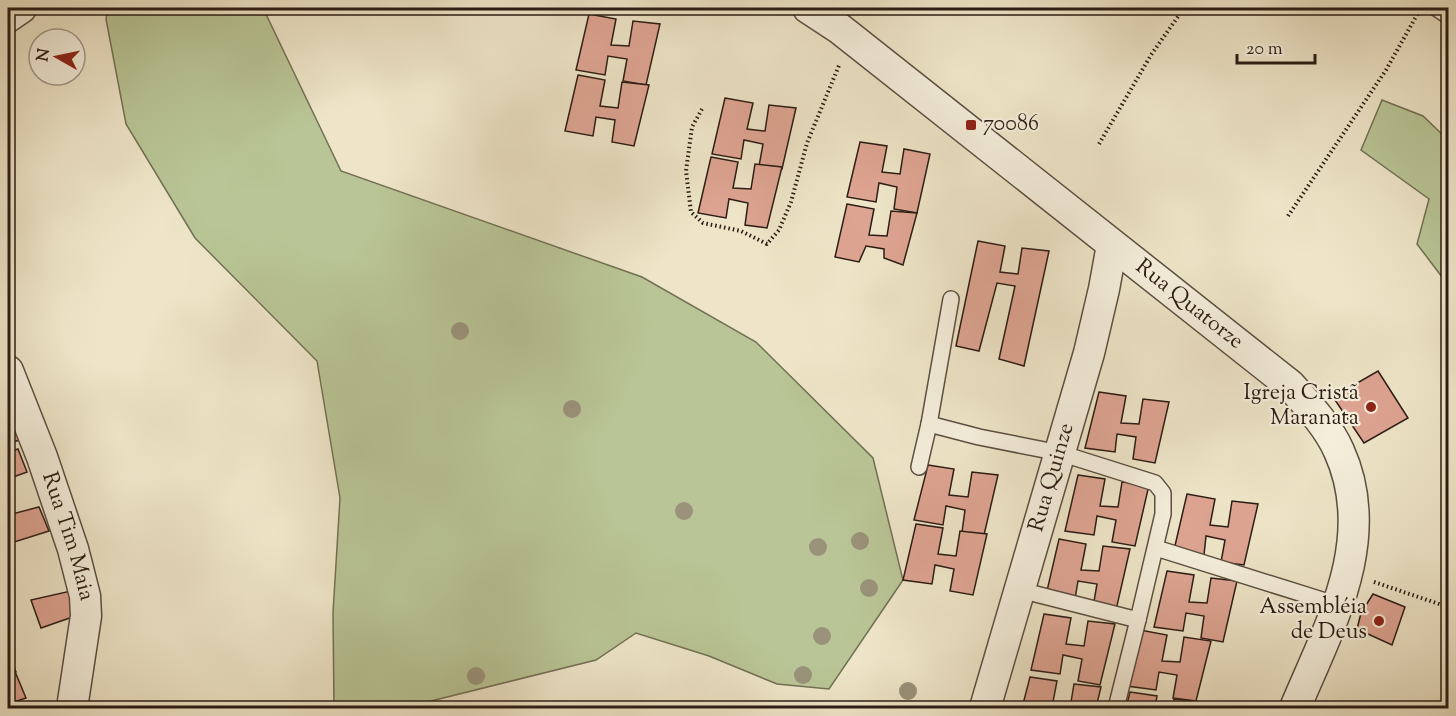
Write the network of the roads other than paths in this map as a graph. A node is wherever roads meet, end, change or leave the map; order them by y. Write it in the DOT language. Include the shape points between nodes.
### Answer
graph roads {
  1 [pos="21,8"];
  2 [pos="808,8"];
  3 [pos="1436,8"];
  4 [pos="1449,16"];
  5 [pos="8,17"];
  6 [pos="1112,245"];
  7 [pos="951,299"];
  8 [pos="8,371"];
  9 [pos="929,424"];
  10 [pos="1060,453"];
  11 [pos="919,467"];
  12 [pos="1156,548"];
  13 [pos="1020,590"];
  14 [pos="1338,605"];
  15 [pos="1138,620"];
  16 [pos="72,708"];
  17 [pos="985,708"];
  18 [pos="1116,708"];
  19 [pos="1295,708"];
  1 -- 5 [label="street"];
  2 -- 6 [label="street, Rua Quatorze"];
  3 -- 4 [label="lane"];
  6 -- 10 [label="street, Rua Quinze" via="1089,353"];
  6 -- 14 [label="street, Rua Quatorze" via="1290,385 1317,415 1339,450 1352,492 1355,528"];
  7 -- 9 [label="lane"];
  8 -- 16 [label="street, Rua Tim Maia" via="42,457 80,574 86,616"];
  9 -- 10 [label="lane"];
  9 -- 11 [label="lane"];
  10 -- 12 [label="lane" via="1155,483 1163,493 1164,504"];
  10 -- 13 [label="street, Rua Quinze"];
  12 -- 14 [label="lane"];
  12 -- 15 [label="lane"];
  13 -- 15 [label="lane"];
  13 -- 17 [label="street, Rua Quinze"];
  14 -- 19 [label="street, Rua Quatorze"];
  15 -- 18 [label="lane"];
}
